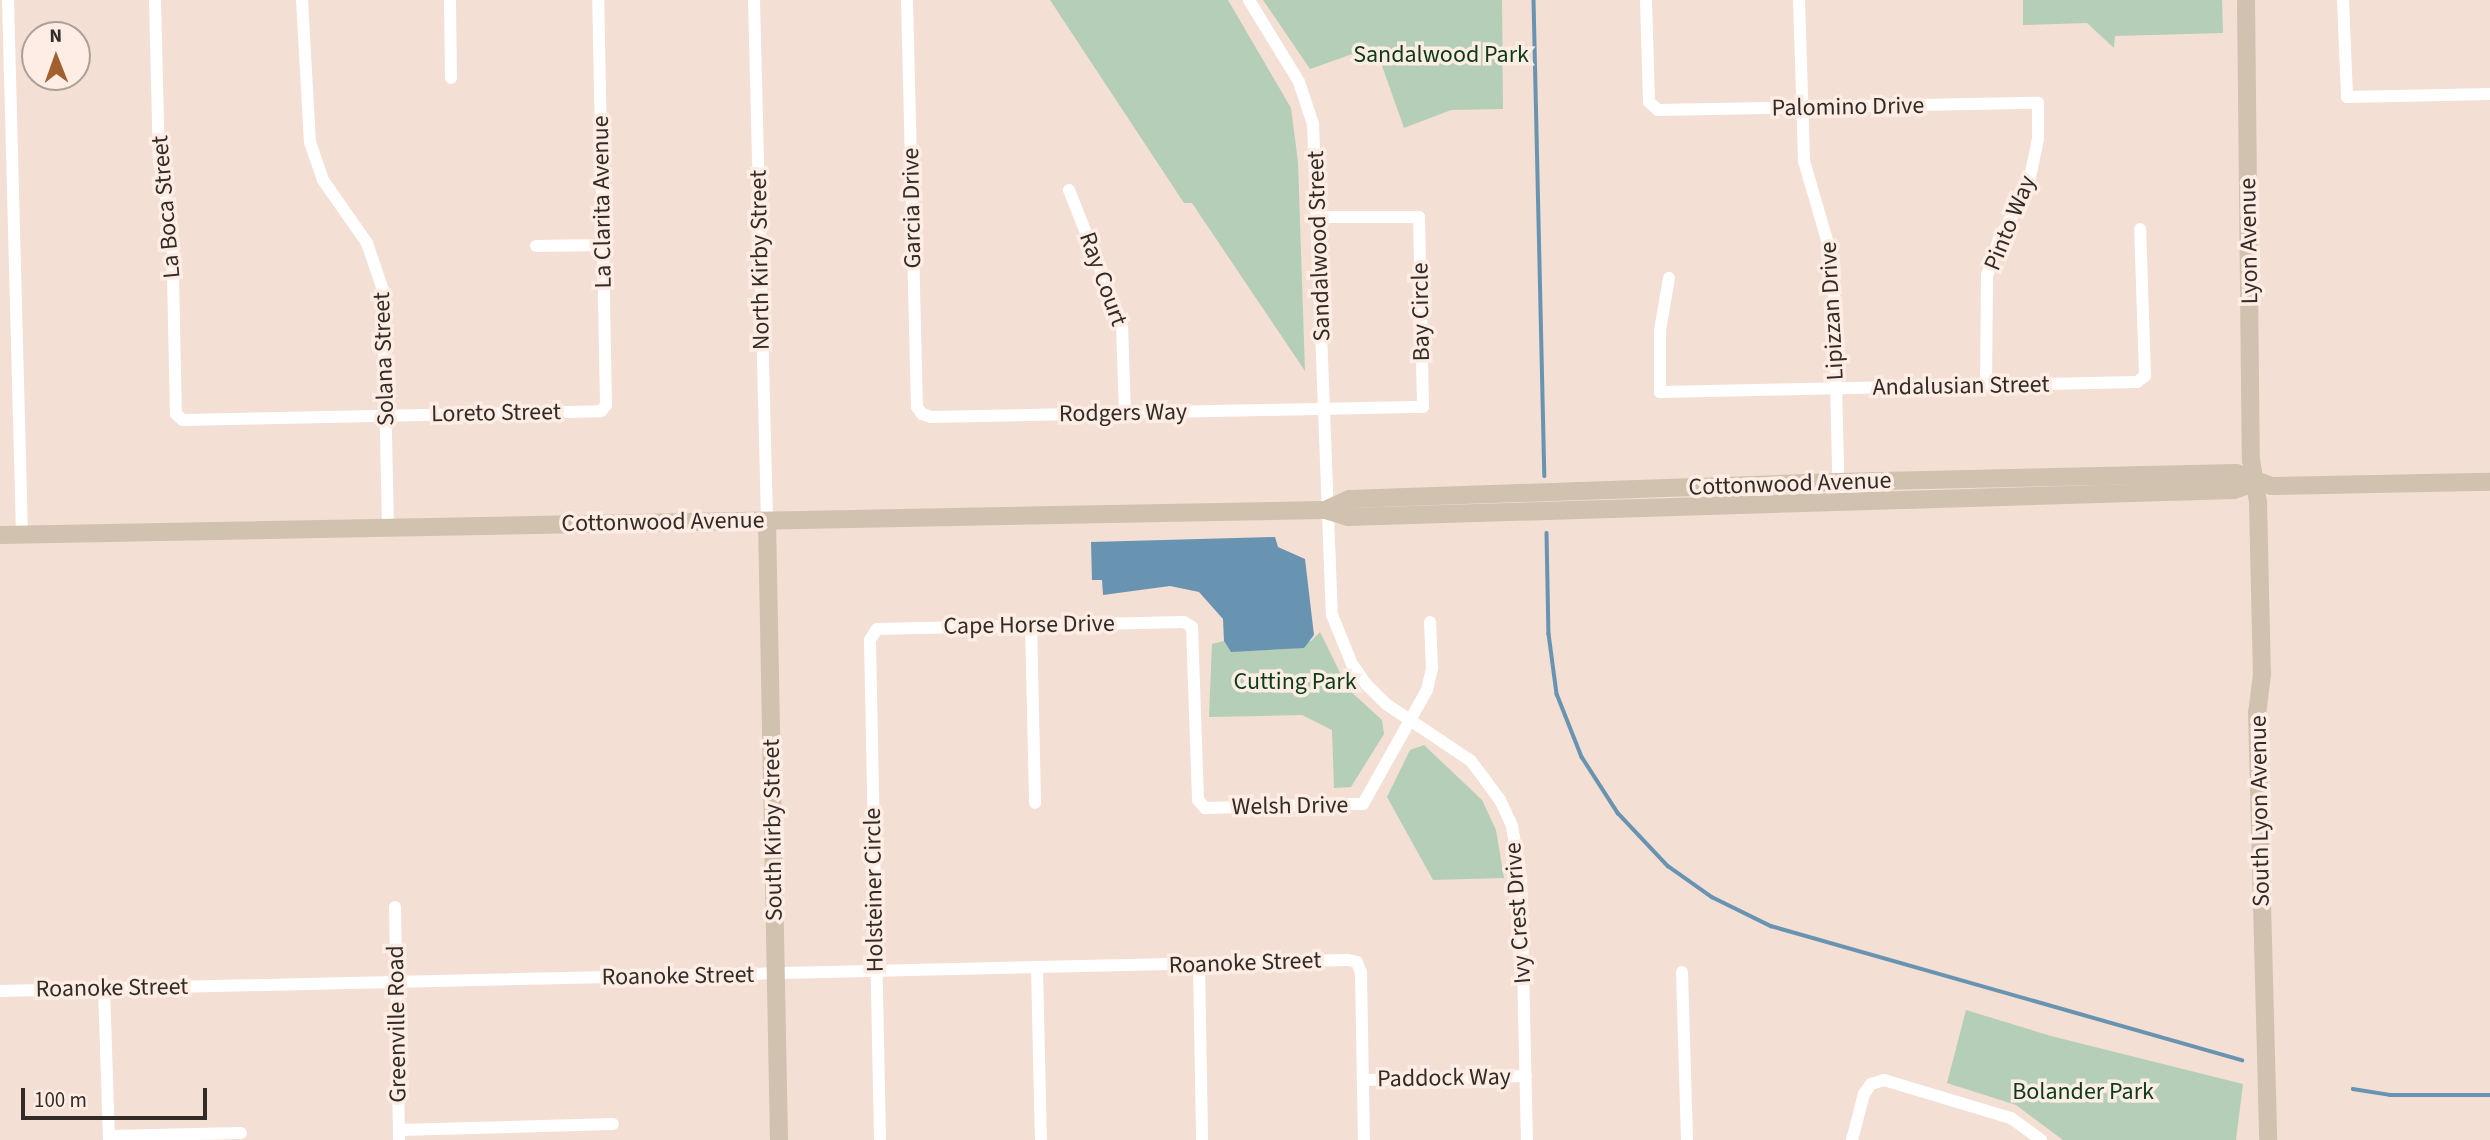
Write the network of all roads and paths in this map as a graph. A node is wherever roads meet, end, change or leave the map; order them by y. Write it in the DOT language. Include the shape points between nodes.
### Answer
graph roads {
  1 [pos="8,0"];
  2 [pos="155,0"];
  3 [pos="302,0"];
  4 [pos="450,0"];
  5 [pos="598,0"];
  6 [pos="754,0"];
  7 [pos="907,0"];
  8 [pos="1249,0"];
  9 [pos="1646,0"];
  10 [pos="1799,0"];
  11 [pos="2246,0"];
  12 [pos="2343,0"];
  13 [pos="451,78"];
  14 [pos="2490,94"];
  15 [pos="2038,103"];
  16 [pos="1801,107"];
  17 [pos="1069,190"];
  18 [pos="1320,217"];
  19 [pos="2140,229"];
  20 [pos="603,245"];
  21 [pos="536,246"];
  22 [pos="1669,278"];
  23 [pos="1986,386"];
  24 [pos="1836,389"];
  25 [pos="606,405"];
  26 [pos="1324,409"];
  27 [pos="1125,413"];
  28 [pos="176,414"];
  29 [pos="922,414"];
  30 [pos="387,416"];
  31 [pos="2490,482"];
  32 [pos="2253,483"];
  33 [pos="1839,491"];
  34 [pos="1325,510"];
  35 [pos="767,521"];
  36 [pos="388,527"];
  37 [pos="22,535"];
  38 [pos="0,536"];
  39 [pos="1430,622"];
  40 [pos="1031,624"];
  41 [pos="870,640"];
  42 [pos="1410,721"];
  43 [pos="1035,803"];
  44 [pos="1205,808"];
  45 [pos="395,907"];
  46 [pos="1199,964"];
  47 [pos="1037,968"];
  48 [pos="876,971"];
  49 [pos="1682,972"];
  50 [pos="776,974"];
  51 [pos="396,982"];
  52 [pos="104,988"];
  53 [pos="0,990"];
  54 [pos="1525,1076"];
  55 [pos="1363,1080"];
  56 [pos="613,1124"];
  57 [pos="241,1133"];
  58 [pos="399,1135"];
  59 [pos="109,1138"];
  60 [pos="779,1140"];
  61 [pos="880,1140"];
  62 [pos="1041,1140"];
  63 [pos="1202,1140"];
  64 [pos="1364,1140"];
  65 [pos="1527,1140"];
  66 [pos="1687,1140"];
  67 [pos="1852,1140"];
  68 [pos="2041,1140"];
  69 [pos="2268,1140"];
  1 -- 37 [label="street"];
  2 -- 28 [label="street, La Boca Street" via="159,162 172,228"];
  3 -- 30 [label="street, Solana Street" via="310,142 323,180 367,243 383,290"];
  4 -- 13 [label="street"];
  5 -- 20 [label="street, La Clarita Avenue"];
  6 -- 35 [label="street, North Kirby Street"];
  7 -- 29 [label="street, Garcia Drive" via="917,407"];
  8 -- 18 [label="street, Sandalwood Street" via="1288,62 1307,103 1317,151"];
  9 -- 16 [label="street, Palomino Drive" via="1649,102 1658,110"];
  10 -- 16 [label="street, Lipizzan Drive"];
  11 -- 32 [label="main road, Lyon Avenue"];
  12 -- 14 [label="street" via="2347,97"];
  15 -- 16 [label="street, Palomino Drive"];
  15 -- 23 [label="street, Pinto Way" via="2038,139 2028,187 1999,239 1987,275"];
  16 -- 24 [label="street, Lipizzan Drive" via="1808,180 1826,224 1833,261"];
  17 -- 27 [label="street, Ray Court" via="1118,306 1125,345"];
  18 -- 26 [label="street, Sandalwood Street"];
  18 -- 26 [label="street, Bay Circle" via="1419,217 1422,339 1423,407"];
  19 -- 23 [label="street, Andalusian Street" via="2145,376 2137,382"];
  20 -- 21 [label="street"];
  20 -- 25 [label="street, La Clarita Avenue"];
  22 -- 24 [label="street, Andalusian Street" via="1660,330 1660,392"];
  23 -- 24 [label="street, Andalusian Street"];
  24 -- 33 [label="street, Lipizzan Drive"];
  25 -- 30 [label="street, Loreto Street" via="601,411"];
  26 -- 27 [label="street, Rodgers Way"];
  26 -- 34 [label="street, Sandalwood Street"];
  27 -- 29 [label="street, Rodgers Way" via="931,418"];
  28 -- 30 [label="street, Loreto Street" via="183,420"];
  30 -- 36 [label="street, Solana Street"];
  31 -- 32 [label="main road, Cottonwood Avenue"];
  32 -- 33 [label="main road, Cottonwood Avenue" via="2234,490"];
  32 -- 69 [label="main road, South Lyon Avenue" via="2258,502 2262,674 2257,712"];
  33 -- 34 [label="main road, Cottonwood Avenue" via="1350,499"];
  34 -- 35 [label="main road, Cottonwood Avenue"];
  34 -- 42 [label="street, Ivy Crest Drive" via="1328,590 1340,640 1366,684"];
  35 -- 36 [label="main road, Cottonwood Avenue"];
  35 -- 50 [label="main road, South Kirby Street"];
  36 -- 37 [label="main road, Cottonwood Avenue"];
  37 -- 38 [label="main road, Cottonwood Avenue"];
  39 -- 42 [label="street" via="1431,680"];
  40 -- 41 [label="street, Cape Horse Drive" via="877,628"];
  40 -- 43 [label="street"];
  40 -- 44 [label="street, Cape Horse Drive" via="1184,622 1192,627 1198,800"];
  41 -- 48 [label="street, Holsteiner Circle"];
  42 -- 44 [label="street, Welsh Drive" via="1363,804"];
  42 -- 54 [label="street, Ivy Crest Drive" via="1471,761 1500,800 1512,826 1521,879"];
  45 -- 51 [label="street, Greenville Road"];
  46 -- 47 [label="street, Roanoke Street"];
  46 -- 55 [label="street, Roanoke Street" via="1357,962"];
  46 -- 63 [label="street"];
  47 -- 48 [label="street, Roanoke Street"];
  47 -- 62 [label="street"];
  48 -- 50 [label="street, Roanoke Street"];
  48 -- 61 [label="street, Holsteiner Circle"];
  49 -- 66 [label="street"];
  50 -- 51 [label="street, Roanoke Street"];
  50 -- 60 [label="main road, South Kirby Street"];
  51 -- 52 [label="street, Roanoke Street"];
  51 -- 58 [label="street, Greenville Road"];
  52 -- 53 [label="street, Roanoke Street"];
  52 -- 59 [label="street"];
  54 -- 55 [label="street, Paddock Way"];
  54 -- 65 [label="street, Ivy Crest Drive"];
  55 -- 64 [label="street"];
  56 -- 58 [label="street"];
  57 -- 59 [label="street"];
  67 -- 68 [label="street" via="1864,1094 1871,1083 1884,1080 2011,1118"];
}
